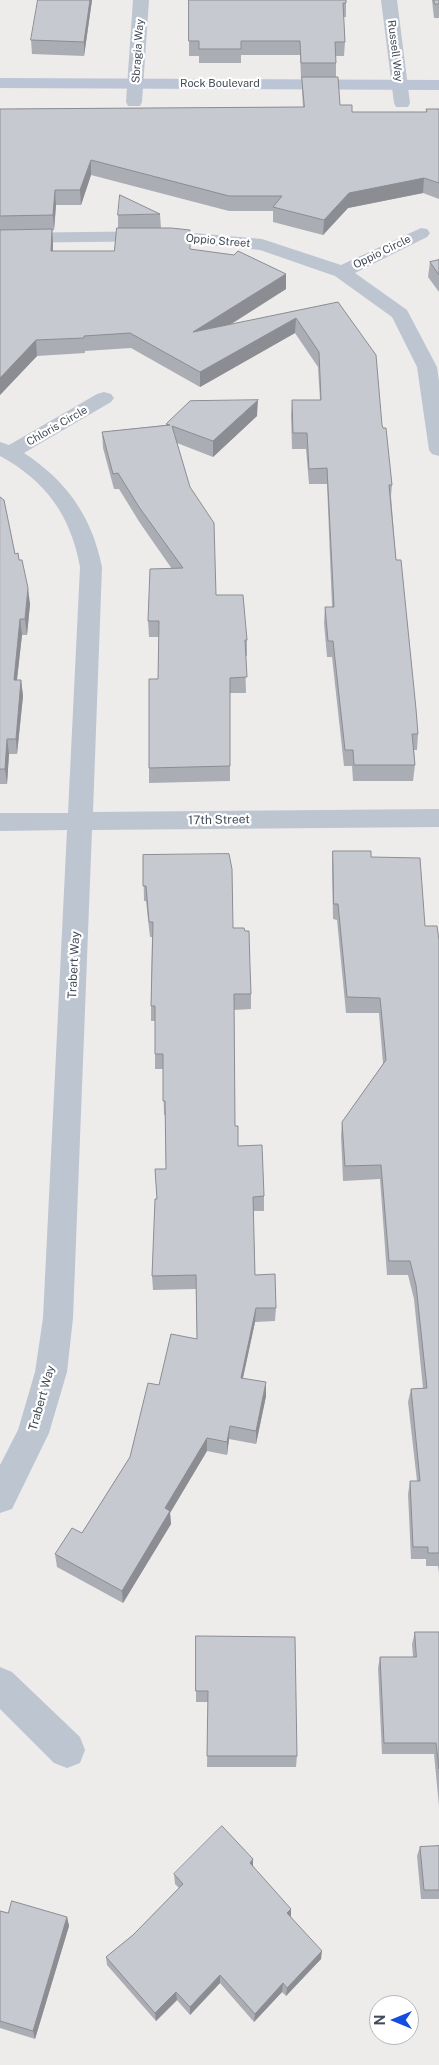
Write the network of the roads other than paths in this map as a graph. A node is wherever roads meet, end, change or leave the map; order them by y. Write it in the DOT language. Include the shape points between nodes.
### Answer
graph roads {
  1 [pos="141,0"];
  2 [pos="388,0"];
  3 [pos="0,82"];
  4 [pos="136,83"];
  5 [pos="399,84"];
  6 [pos="439,85"];
  7 [pos="115,102"];
  8 [pos="134,102"];
  9 [pos="154,102"];
  10 [pos="382,103"];
  11 [pos="402,103"];
  12 [pos="420,103"];
  13 [pos="421,233"];
  14 [pos="0,238"];
  15 [pos="342,272"];
  16 [pos="104,398"];
  17 [pos="439,450"];
  18 [pos="5,451"];
  19 [pos="439,818"];
  20 [pos="0,822"];
  21 [pos="80,822"];
  22 [pos="0,1498"];
  23 [pos="0,1684"];
  24 [pos="67,1750"];
  1 -- 4 [label="street, Sbragia Way"];
  2 -- 5 [label="street, Russell Way"];
  3 -- 4 [label="main road, Rock Boulevard"];
  4 -- 5 [label="main road, Rock Boulevard"];
  4 -- 8 [label="street, Sbragia Way"];
  5 -- 6 [label="main road, Rock Boulevard"];
  5 -- 11 [label="street, Russell Way"];
  7 -- 8 [label="main road"];
  8 -- 9 [label="main road"];
  10 -- 11 [label="main road"];
  11 -- 12 [label="main road"];
  13 -- 15 [label="street, Oppio Circle"];
  14 -- 15 [label="street, Oppio Street" via="171,236 262,245"];
  15 -- 17 [label="street, Oppio Street" via="400,314 427,367"];
  16 -- 18 [label="street, Chloris Circle"];
  18 -- 21 [label="street, Trabert Way" via="49,482 71,509 84,538 91,567"];
  19 -- 21 [label="street, 17th Street"];
  20 -- 21 [label="street, 17th Street"];
  21 -- 22 [label="street, Trabert Way" via="58,1318 51,1372 34,1433"];
  23 -- 24 [label="street"];
}
